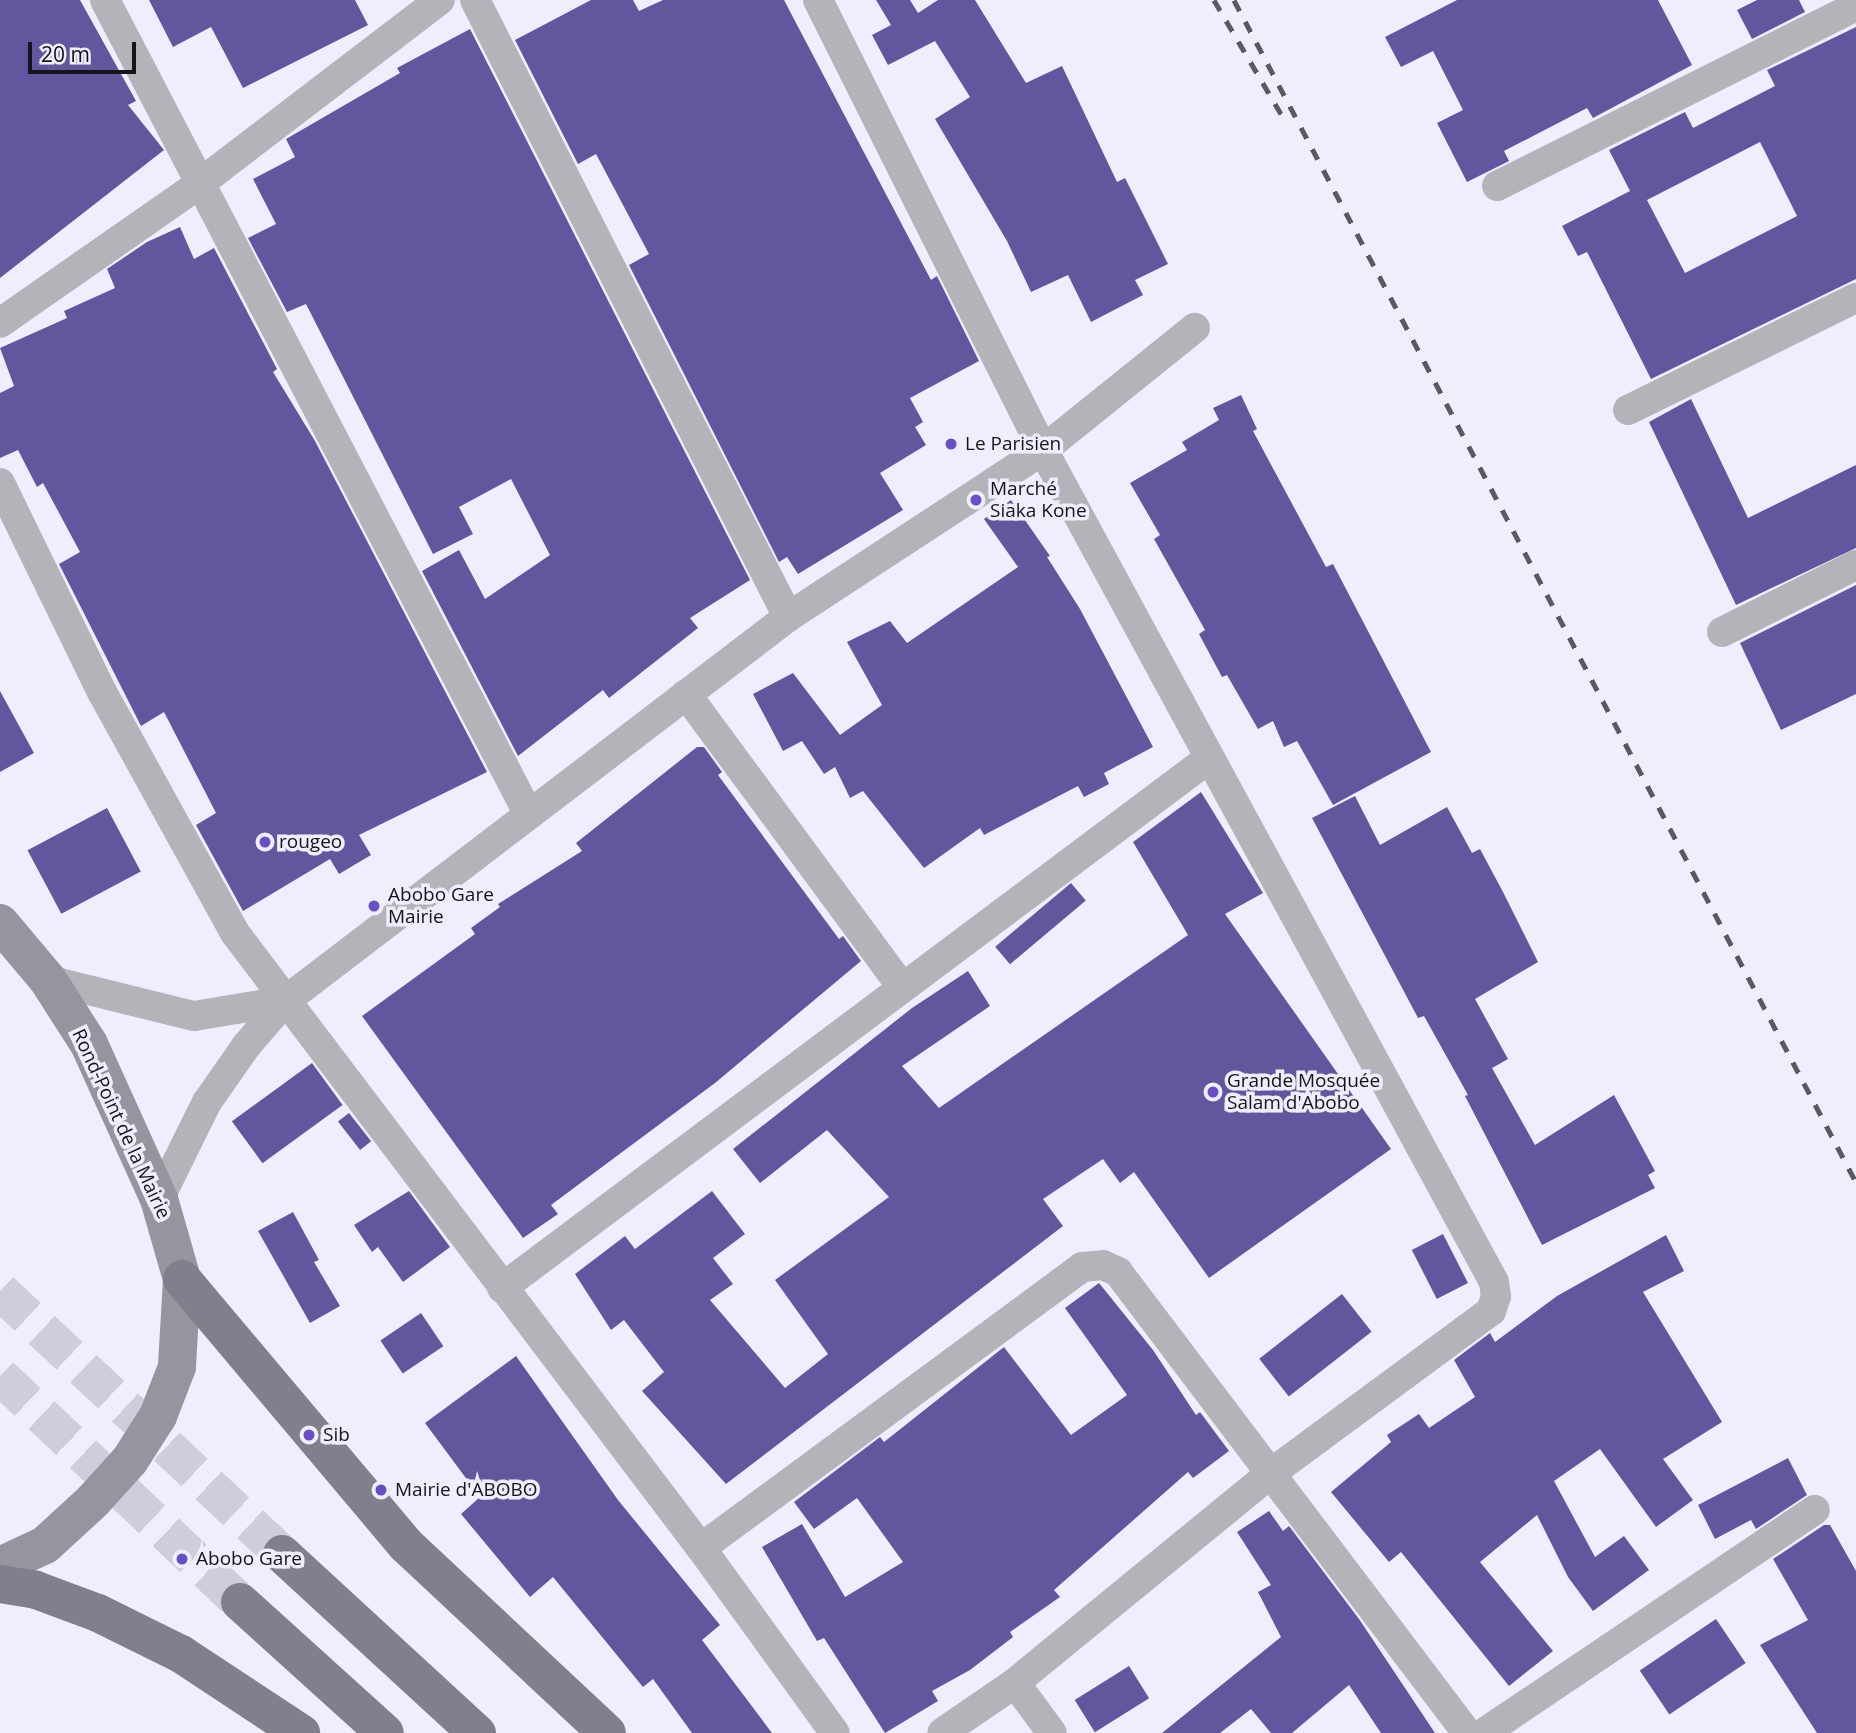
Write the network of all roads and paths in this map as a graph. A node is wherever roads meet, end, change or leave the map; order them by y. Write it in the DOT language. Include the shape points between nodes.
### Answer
graph roads {
  1 [pos="104,0"];
  2 [pos="440,0"];
  3 [pos="475,0"];
  4 [pos="818,0"];
  5 [pos="1856,6"];
  6 [pos="199,184"];
  7 [pos="1497,186"];
  8 [pos="1856,298"];
  9 [pos="0,323"];
  10 [pos="1195,328"];
  11 [pos="1628,410"];
  12 [pos="1042,450"];
  13 [pos="0,483"];
  14 [pos="1856,565"];
  15 [pos="788,617"];
  16 [pos="1722,632"];
  17 [pos="686,694"];
  18 [pos="1208,759"];
  19 [pos="528,813"];
  20 [pos="0,923"];
  21 [pos="47,980"];
  22 [pos="903,988"];
  23 [pos="285,1001"];
  24 [pos="159,1199"];
  25 [pos="182,1279"];
  26 [pos="502,1288"];
  27 [pos="1270,1474"];
  28 [pos="1815,1510"];
  29 [pos="701,1548"];
  30 [pos="282,1554"];
  31 [pos="0,1566"];
  32 [pos="0,1584"];
  33 [pos="240,1602"];
  34 [pos="1015,1683"];
  35 [pos="301,1733"];
  36 [pos="385,1733"];
  37 [pos="477,1733"];
  38 [pos="607,1733"];
  39 [pos="835,1733"];
  40 [pos="942,1733"];
  41 [pos="1052,1733"];
  42 [pos="1467,1733"];
  43 [pos="1484,1733"];
  1 -- 6 [label="street"];
  2 -- 6 [label="street"];
  3 -- 15 [label="street"];
  4 -- 12 [label="street"];
  5 -- 7 [label="street"];
  6 -- 9 [label="street"];
  6 -- 19 [label="street"];
  8 -- 11 [label="street"];
  10 -- 12 [label="street"];
  12 -- 15 [label="street"];
  12 -- 18 [label="street"];
  13 -- 23 [label="street" via="102,692 236,933"];
  14 -- 16 [label="street"];
  15 -- 17 [label="street"];
  17 -- 19 [label="street"];
  17 -- 22 [label="street"];
  18 -- 22 [label="street"];
  18 -- 27 [label="street" via="1494,1282 1496,1296 1491,1311"];
  19 -- 23 [label="street" via="385,929"];
  20 -- 21 [label="main road, Rond-Point de la Mairie"];
  21 -- 23 [label="street" via="194,1016"];
  21 -- 24 [label="main road, Rond-Point de la Mairie" via="89,1044"];
  22 -- 26 [label="street"];
  23 -- 24 [label="street" via="207,1102"];
  23 -- 26 [label="street"];
  24 -- 25 [label="main road, Rond-Point de la Mairie"];
  25 -- 31 [label="main road, Rond-Point de la Mairie" via="177,1367 159,1416 130,1460 93,1501 45,1545"];
  25 -- 38 [label="main road" via="406,1545"];
  26 -- 29 [label="street"];
  27 -- 29 [label="street" via="1118,1272 1103,1265 1082,1267"];
  27 -- 34 [label="street"];
  27 -- 42 [label="street"];
  28 -- 43 [label="street"];
  29 -- 39 [label="street"];
  30 -- 37 [label="main road"];
  32 -- 35 [label="main road" via="36,1590 98,1612 181,1654"];
  33 -- 36 [label="main road"];
  34 -- 40 [label="street"];
  34 -- 41 [label="street"];
}
